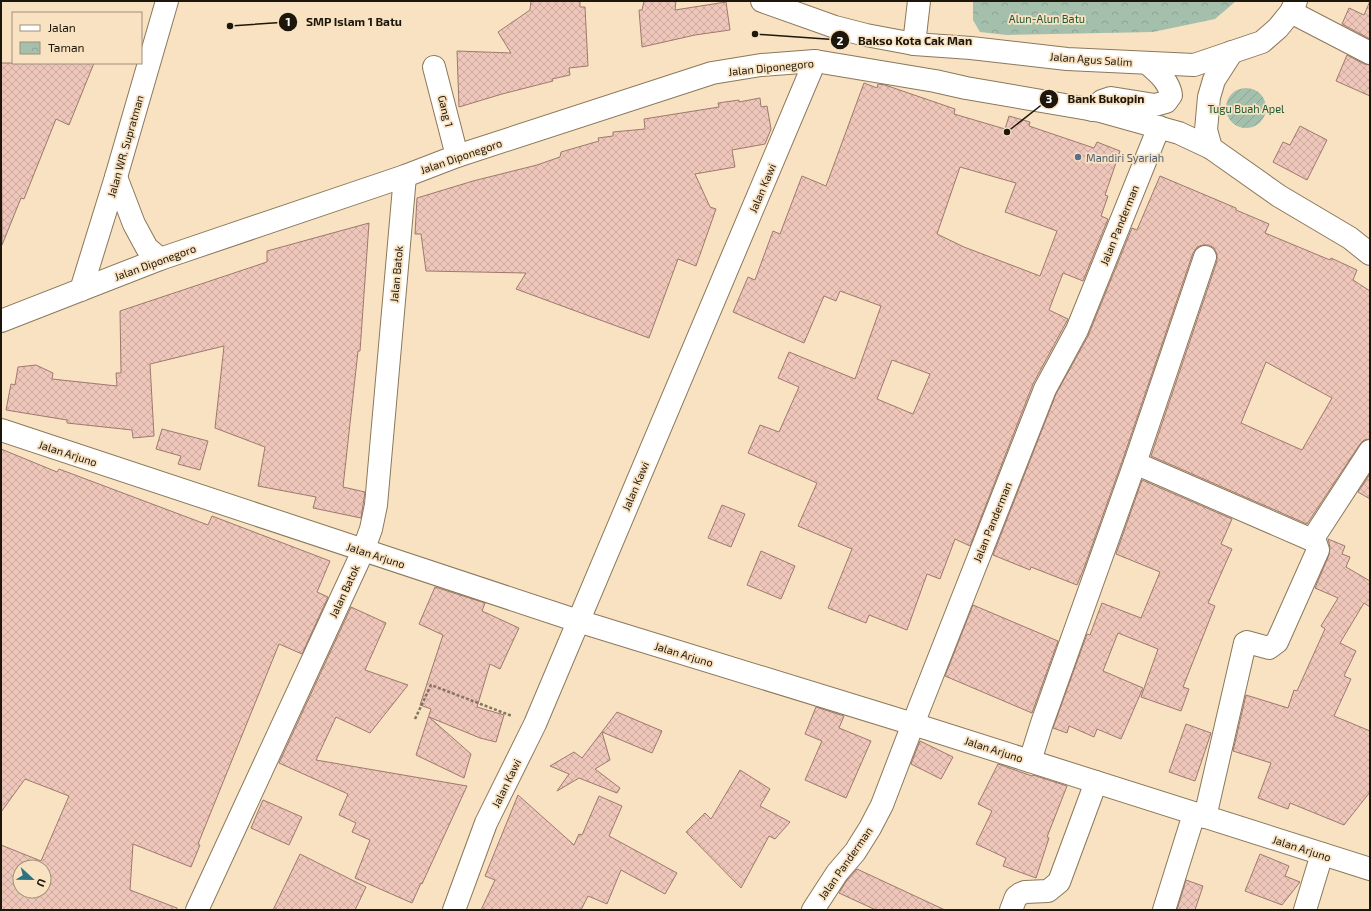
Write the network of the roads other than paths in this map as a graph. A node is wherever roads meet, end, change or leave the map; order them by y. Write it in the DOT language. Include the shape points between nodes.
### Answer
graph roads {
  1 [pos="167,1"];
  2 [pos="762,1"];
  3 [pos="918,1"];
  4 [pos="1294,6"];
  5 [pos="914,44"];
  6 [pos="1232,52"];
  7 [pos="1370,53"];
  8 [pos="815,61"];
  9 [pos="1147,63"];
  10 [pos="434,67"];
  11 [pos="1092,110"];
  12 [pos="1159,127"];
  13 [pos="1211,148"];
  14 [pos="457,156"];
  15 [pos="405,176"];
  16 [pos="116,177"];
  17 [pos="1370,254"];
  18 [pos="1205,257"];
  19 [pos="160,259"];
  20 [pos="81,290"];
  21 [pos="1,321"];
  22 [pos="1,430"];
  23 [pos="1370,451"];
  24 [pos="1135,463"];
  25 [pos="1312,540"];
  26 [pos="363,551"];
  27 [pos="578,621"];
  28 [pos="913,724"];
  29 [pos="1030,761"];
  30 [pos="1096,782"];
  31 [pos="1200,816"];
  32 [pos="1322,854"];
  33 [pos="1370,869"];
  34 [pos="197,910"];
  35 [pos="454,910"];
  36 [pos="813,910"];
  37 [pos="1011,910"];
  38 [pos="1164,910"];
  39 [pos="1305,910"];
  1 -- 16 [label="street, Jalan WR. Supratman"];
  2 -- 5 [label="street, Jalan Agus Salim" via="835,27"];
  3 -- 5 [label="street"];
  4 -- 6 [label="street, Jalan Agus Salim" via="1278,28 1262,42"];
  4 -- 7 [label="street"];
  5 -- 9 [label="street, Jalan Agus Salim" via="1067,59"];
  6 -- 9 [label="street, Jalan Agus Salim" via="1194,65"];
  6 -- 13 [label="street" via="1214,80 1209,97 1206,130"];
  8 -- 11 [label="street, Jalan Diponegoro"];
  8 -- 14 [label="street, Jalan Diponegoro" via="761,65 712,73"];
  8 -- 27 [label="street, Jalan Kawi"];
  9 -- 11 [label="street" via="1170,87 1171,95 1166,102 1155,105 1111,98 1102,100"];
  10 -- 14 [label="street, Gang 1"];
  11 -- 12 [label="street"];
  12 -- 13 [label="street"];
  12 -- 28 [label="street, Jalan Panderman" via="1077,330 1045,389"];
  13 -- 17 [label="street" via="1279,196 1350,238"];
  14 -- 15 [label="street, Jalan Diponegoro"];
  15 -- 19 [label="street, Jalan Diponegoro"];
  15 -- 26 [label="street, Jalan Batok" via="376,506"];
  16 -- 19 [label="street" via="134,224 147,248"];
  16 -- 20 [label="street, Jalan WR. Supratman"];
  18 -- 24 [label="street"];
  19 -- 20 [label="street, Jalan Diponegoro"];
  20 -- 21 [label="street, Jalan Diponegoro"];
  22 -- 26 [label="street, Jalan Arjuno"];
  23 -- 25 [label="street"];
  24 -- 25 [label="street"];
  24 -- 29 [label="street"];
  25 -- 31 [label="street" via="1318,550 1278,642 1269,648 1247,642 1243,646"];
  26 -- 27 [label="street, Jalan Arjuno"];
  26 -- 34 [label="street, Jalan Batok"];
  27 -- 28 [label="street, Jalan Arjuno"];
  27 -- 35 [label="street, Jalan Kawi" via="535,724 486,823"];
  28 -- 29 [label="street, Jalan Arjuno"];
  28 -- 36 [label="street, Jalan Panderman" via="882,805 870,828"];
  29 -- 30 [label="street, Jalan Arjuno"];
  30 -- 31 [label="street, Jalan Arjuno"];
  30 -- 37 [label="street" via="1059,882 1048,891 1020,894 1016,897"];
  31 -- 32 [label="street, Jalan Arjuno"];
  31 -- 38 [label="street"];
  32 -- 33 [label="street, Jalan Arjuno"];
  32 -- 39 [label="street"];
}
